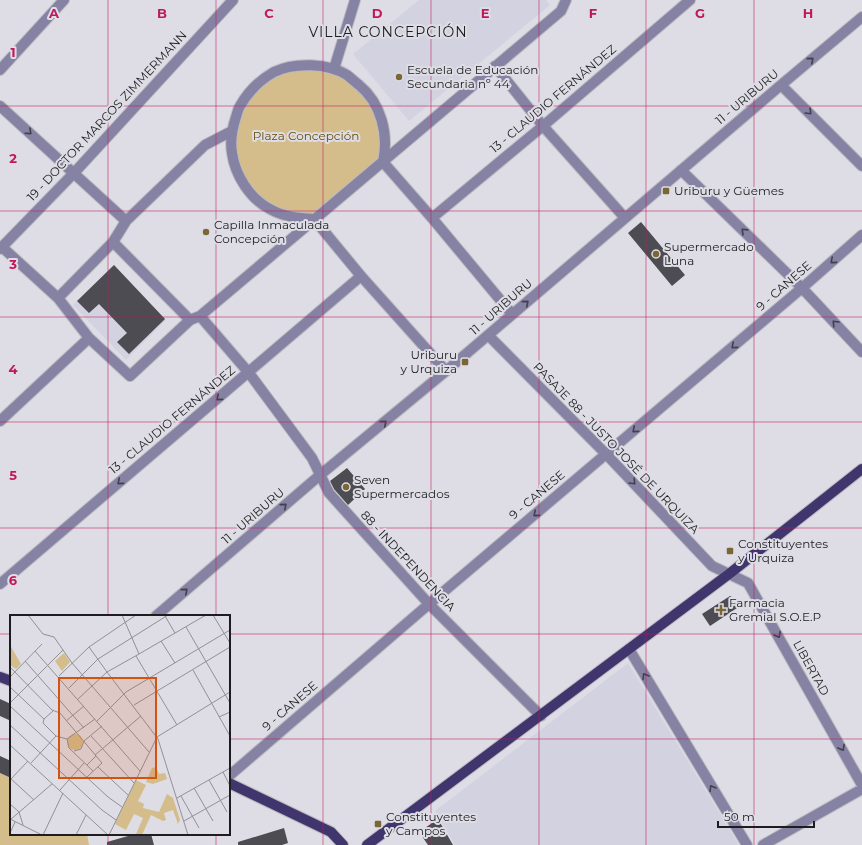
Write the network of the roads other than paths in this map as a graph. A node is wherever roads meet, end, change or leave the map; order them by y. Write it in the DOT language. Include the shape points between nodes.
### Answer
graph roads {
  1 [pos="64,0"];
  2 [pos="233,0"];
  3 [pos="355,0"];
  4 [pos="566,0"];
  5 [pos="690,0"];
  6 [pos="862,18"];
  7 [pos="495,66"];
  8 [pos="334,69"];
  9 [pos="0,70"];
  10 [pos="781,85"];
  11 [pos="0,106"];
  12 [pos="543,126"];
  13 [pos="232,131"];
  14 [pos="383,162"];
  15 [pos="862,166"];
  16 [pos="681,170"];
  17 [pos="74,172"];
  18 [pos="432,218"];
  19 [pos="625,218"];
  20 [pos="314,219"];
  21 [pos="126,221"];
  22 [pos="862,235"];
  23 [pos="113,242"];
  24 [pos="1,248"];
  25 [pos="361,276"];
  26 [pos="802,288"];
  27 [pos="58,298"];
  28 [pos="512,314"];
  29 [pos="200,316"];
  30 [pos="190,320"];
  31 [pos="488,335"];
  32 [pos="89,338"];
  33 [pos="862,352"];
  34 [pos="446,371"];
  35 [pos="248,373"];
  36 [pos="0,421"];
  37 [pos="606,454"];
  38 [pos="862,469"];
  39 [pos="320,475"];
  40 [pos="729,574"];
  41 [pos="0,584"];
  42 [pos="429,604"];
  43 [pos="157,615"];
  44 [pos="629,649"];
  45 [pos="0,677"];
  46 [pos="10,681"];
  47 [pos="541,716"];
  48 [pos="230,775"];
  49 [pos="230,783"];
  50 [pos="862,785"];
  51 [pos="862,789"];
  52 [pos="344,845"];
  53 [pos="366,845"];
  54 [pos="747,845"];
  55 [pos="762,845"];
  1 -- 9 [label="street"];
  2 -- 17 [label="street, 19 - DOCTOR MARCOS ZIMMERMANN"];
  3 -- 8 [label="street"];
  4 -- 7 [label="street" via="561,11"];
  5 -- 12 [label="street, 13 - CLAUDIO FERNÁNDEZ"];
  10 -- 6 [label="street, 11 - URIBURU, one-way"];
  7 -- 12 [label="street"];
  7 -- 14 [label="street"];
  8 -- 13 [label="street" via="299,65 275,72 254,86 239,107"];
  8 -- 14 [label="street" via="347,75 366,91 379,112 385,136"];
  10 -- 15 [label="street, one-way"];
  10 -- 16 [label="street, 11 - URIBURU"];
  11 -- 17 [label="street, one-way"];
  12 -- 18 [label="street, 13 - CLAUDIO FERNÁNDEZ"];
  12 -- 19 [label="street"];
  13 -- 20 [label="street" via="234,161 251,194 269,209 290,218"];
  13 -- 21 [label="street" via="205,145"];
  14 -- 18 [label="street"];
  14 -- 20 [label="street"];
  16 -- 19 [label="street, 11 - URIBURU"];
  26 -- 16 [label="street, one-way"];
  17 -- 21 [label="street"];
  17 -- 24 [label="street, 19 - DOCTOR MARCOS ZIMMERMANN"];
  18 -- 28 [label="street"];
  28 -- 19 [label="street, 11 - URIBURU, one-way"];
  20 -- 25 [label="street"];
  20 -- 29 [label="street"];
  21 -- 23 [label="street"];
  22 -- 26 [label="street, 9 - CANESE, one-way"];
  23 -- 27 [label="street"];
  23 -- 30 [label="street"];
  24 -- 27 [label="street"];
  25 -- 34 [label="street"];
  25 -- 35 [label="street, 13 - CLAUDIO FERNÁNDEZ"];
  33 -- 26 [label="street, one-way"];
  26 -- 37 [label="street, 9 - CANESE, one-way"];
  27 -- 32 [label="street"];
  28 -- 31 [label="street, 11 - URIBURU"];
  29 -- 30 [label="street"];
  29 -- 35 [label="street, 88 - INDEPENDENCIA"];
  30 -- 32 [label="street" via="130,376"];
  31 -- 34 [label="street, 11 - URIBURU"];
  31 -- 37 [label="street, PASAJE 88 - JUSTO JOSÉ DE URQUIZA"];
  32 -- 36 [label="street"];
  39 -- 34 [label="street, 11 - URIBURU, one-way"];
  35 -- 39 [label="street, 88 - INDEPENDENCIA" via="312,458"];
  35 -- 41 [label="street, 13 - CLAUDIO FERNÁNDEZ, one-way"];
  37 -- 40 [label="street, PASAJE 88 - JUSTO JOSÉ DE URQUIZA, one-way" via="712,566"];
  37 -- 42 [label="street, 9 - CANESE, one-way"];
  38 -- 40 [label="main road"];
  39 -- 42 [label="street, 88 - INDEPENDENCIA" via="329,494"];
  43 -- 39 [label="street, 11 - URIBURU, one-way"];
  40 -- 44 [label="main road"];
  40 -- 50 [label="street, LIBERTAD, one-way" via="748,583"];
  42 -- 47 [label="street, 88 - INDEPENDENCIA"];
  42 -- 48 [label="street, 9 - CANESE"];
  44 -- 47 [label="main road"];
  54 -- 44 [label="street, one-way"];
  45 -- 46 [label="main road"];
  47 -- 53 [label="main road"];
  49 -- 52 [label="main road" via="332,832"];
  51 -- 55 [label="street"];
}
